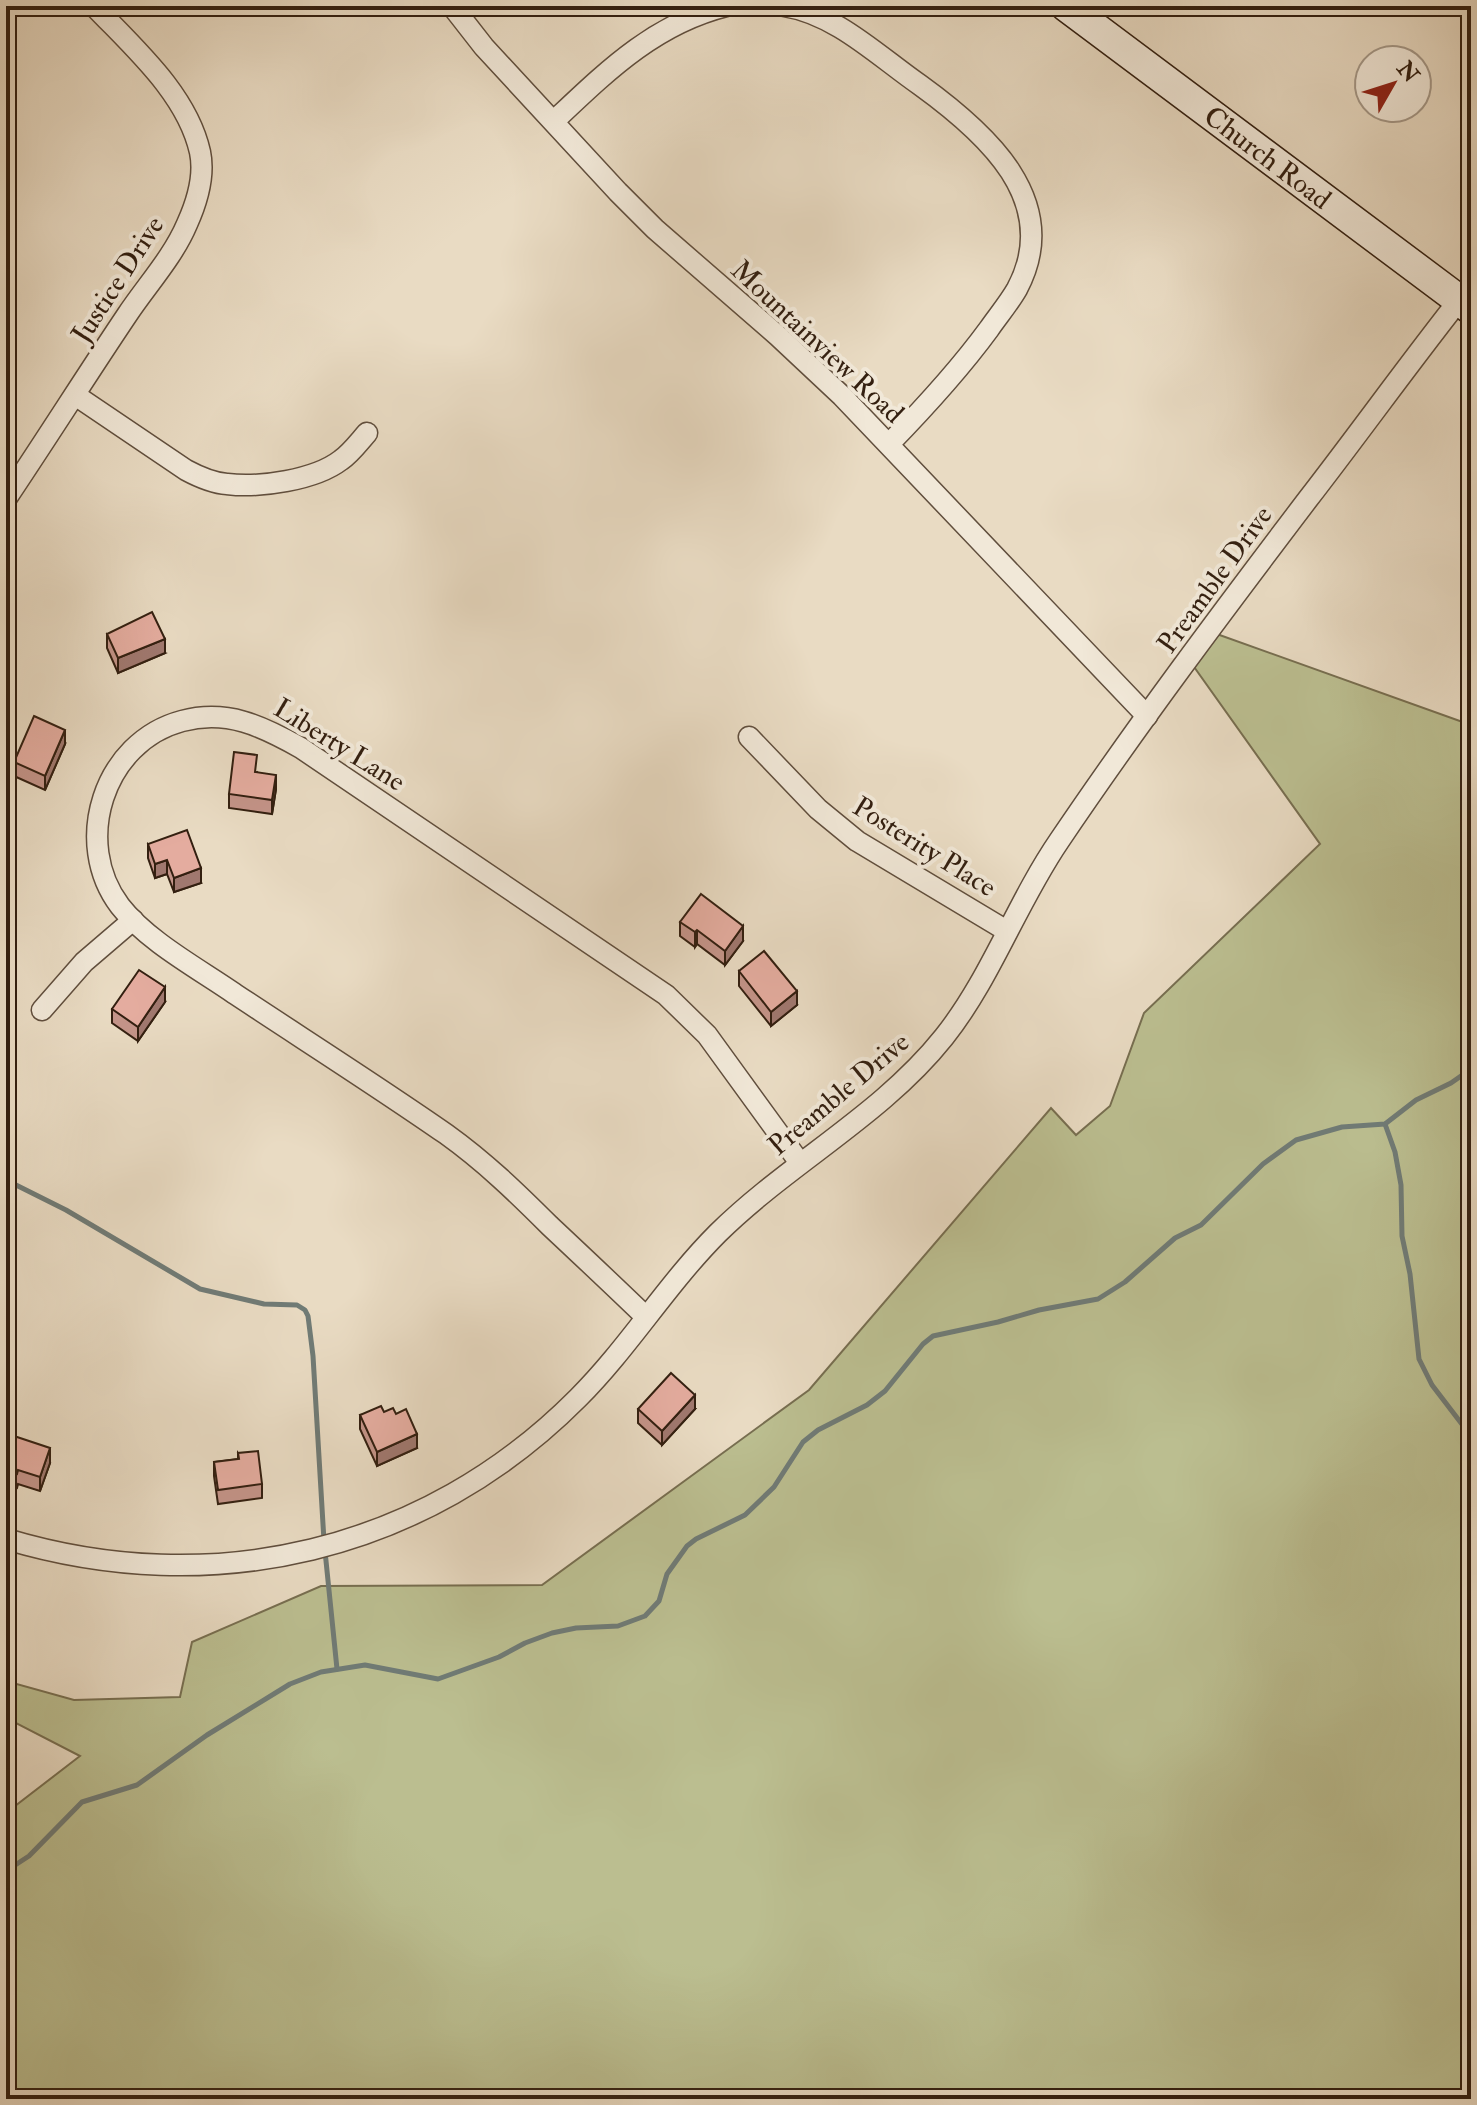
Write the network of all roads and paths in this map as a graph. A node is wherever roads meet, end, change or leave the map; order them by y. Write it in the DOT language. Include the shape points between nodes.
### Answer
graph roads {
  1 [pos="94,6"];
  2 [pos="452,6"];
  3 [pos="726,6"];
  4 [pos="784,6"];
  5 [pos="1066,6"];
  6 [pos="554,121"];
  7 [pos="1467,298"];
  8 [pos="75,395"];
  9 [pos="367,433"];
  10 [pos="889,444"];
  11 [pos="6,499"];
  12 [pos="1147,716"];
  13 [pos="749,737"];
  14 [pos="133,920"];
  15 [pos="1007,931"];
  16 [pos="42,1010"];
  17 [pos="800,1163"];
  18 [pos="646,1317"];
  19 [pos="6,1539"];
  1 -- 8 [label="street, Justice Drive" via="186,113 201,156 200,179 196,202 175,246"];
  2 -- 6 [label="street, Mountainview Road"];
  3 -- 6 [label="street" via="691,17 635,48"];
  4 -- 10 [label="street" via="840,28 932,94 993,146 1028,206 1029,250 1017,289 963,364"];
  5 -- 7 [label="main road, Church Road"];
  6 -- 10 [label="street, Mountainview Road" via="655,229 778,336"];
  7 -- 12 [label="street, Preamble Drive" via="1391,386"];
  8 -- 9 [label="street" via="186,470 226,484 268,483 326,470"];
  8 -- 11 [label="street, Justice Drive"];
  10 -- 12 [label="street, Mountainview Road"];
  12 -- 15 [label="street, Preamble Drive" via="1046,860"];
  13 -- 15 [label="street, Posterity Place" via="818,809 857,841"];
  14 -- 16 [label="street" via="84,962"];
  14 -- 17 [label="street, Liberty Lane" via="107,886 99,862 99,813 118,766 146,739 180,722 230,717 255,723 301,748 666,995 707,1035"];
  14 -- 18 [label="street, Liberty Lane" via="494,1170"];
  15 -- 17 [label="street, Preamble Drive" via="970,1000 922,1062"];
  17 -- 18 [label="street, Preamble Drive" via="716,1235"];
  18 -- 19 [label="street, Preamble Drive" via="597,1378 526,1444 444,1498 357,1538 266,1561 205,1566 112,1561"];
}
